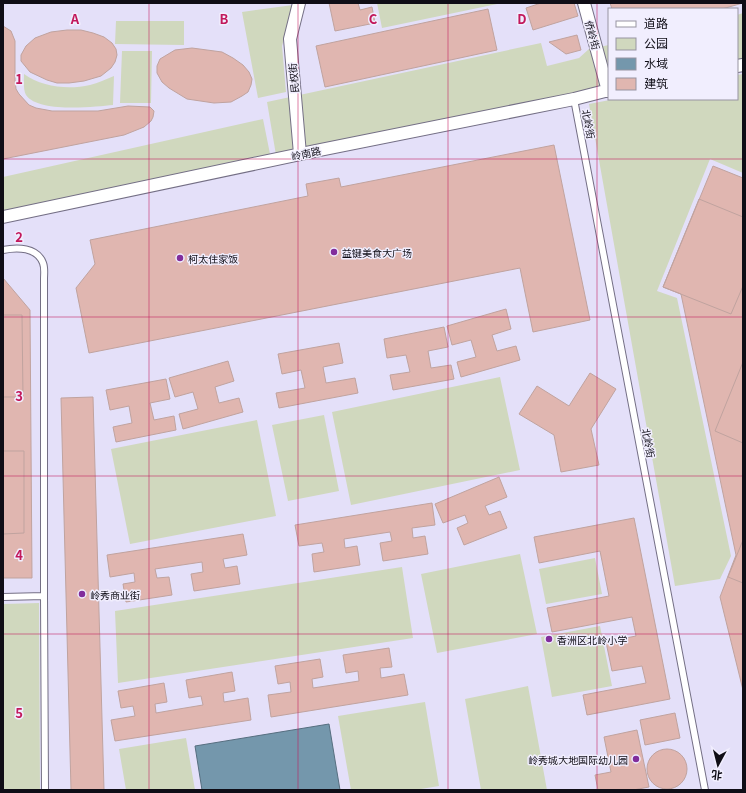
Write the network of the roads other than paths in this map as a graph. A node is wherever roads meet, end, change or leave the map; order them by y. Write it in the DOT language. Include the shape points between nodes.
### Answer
graph roads {
  1 [pos="299,3"];
  2 [pos="584,3"];
  3 [pos="608,90"];
  4 [pos="574,99"];
  5 [pos="300,154"];
  6 [pos="3,217"];
  7 [pos="3,250"];
  8 [pos="44,596"];
  9 [pos="3,597"];
  10 [pos="45,790"];
  11 [pos="705,790"];
  1 -- 5 [label="street, 民权街" via="290,39"];
  2 -- 3 [label="street, 侨岭街"];
  3 -- 4 [label="street, 岭南路"];
  4 -- 5 [label="street, 岭南路"];
  4 -- 11 [label="lane, 北岭街"];
  5 -- 6 [label="street, 岭南路"];
  7 -- 8 [label="lane" via="27,249 38,255 43,264"];
  8 -- 9 [label="lane"];
  8 -- 10 [label="lane"];
}
